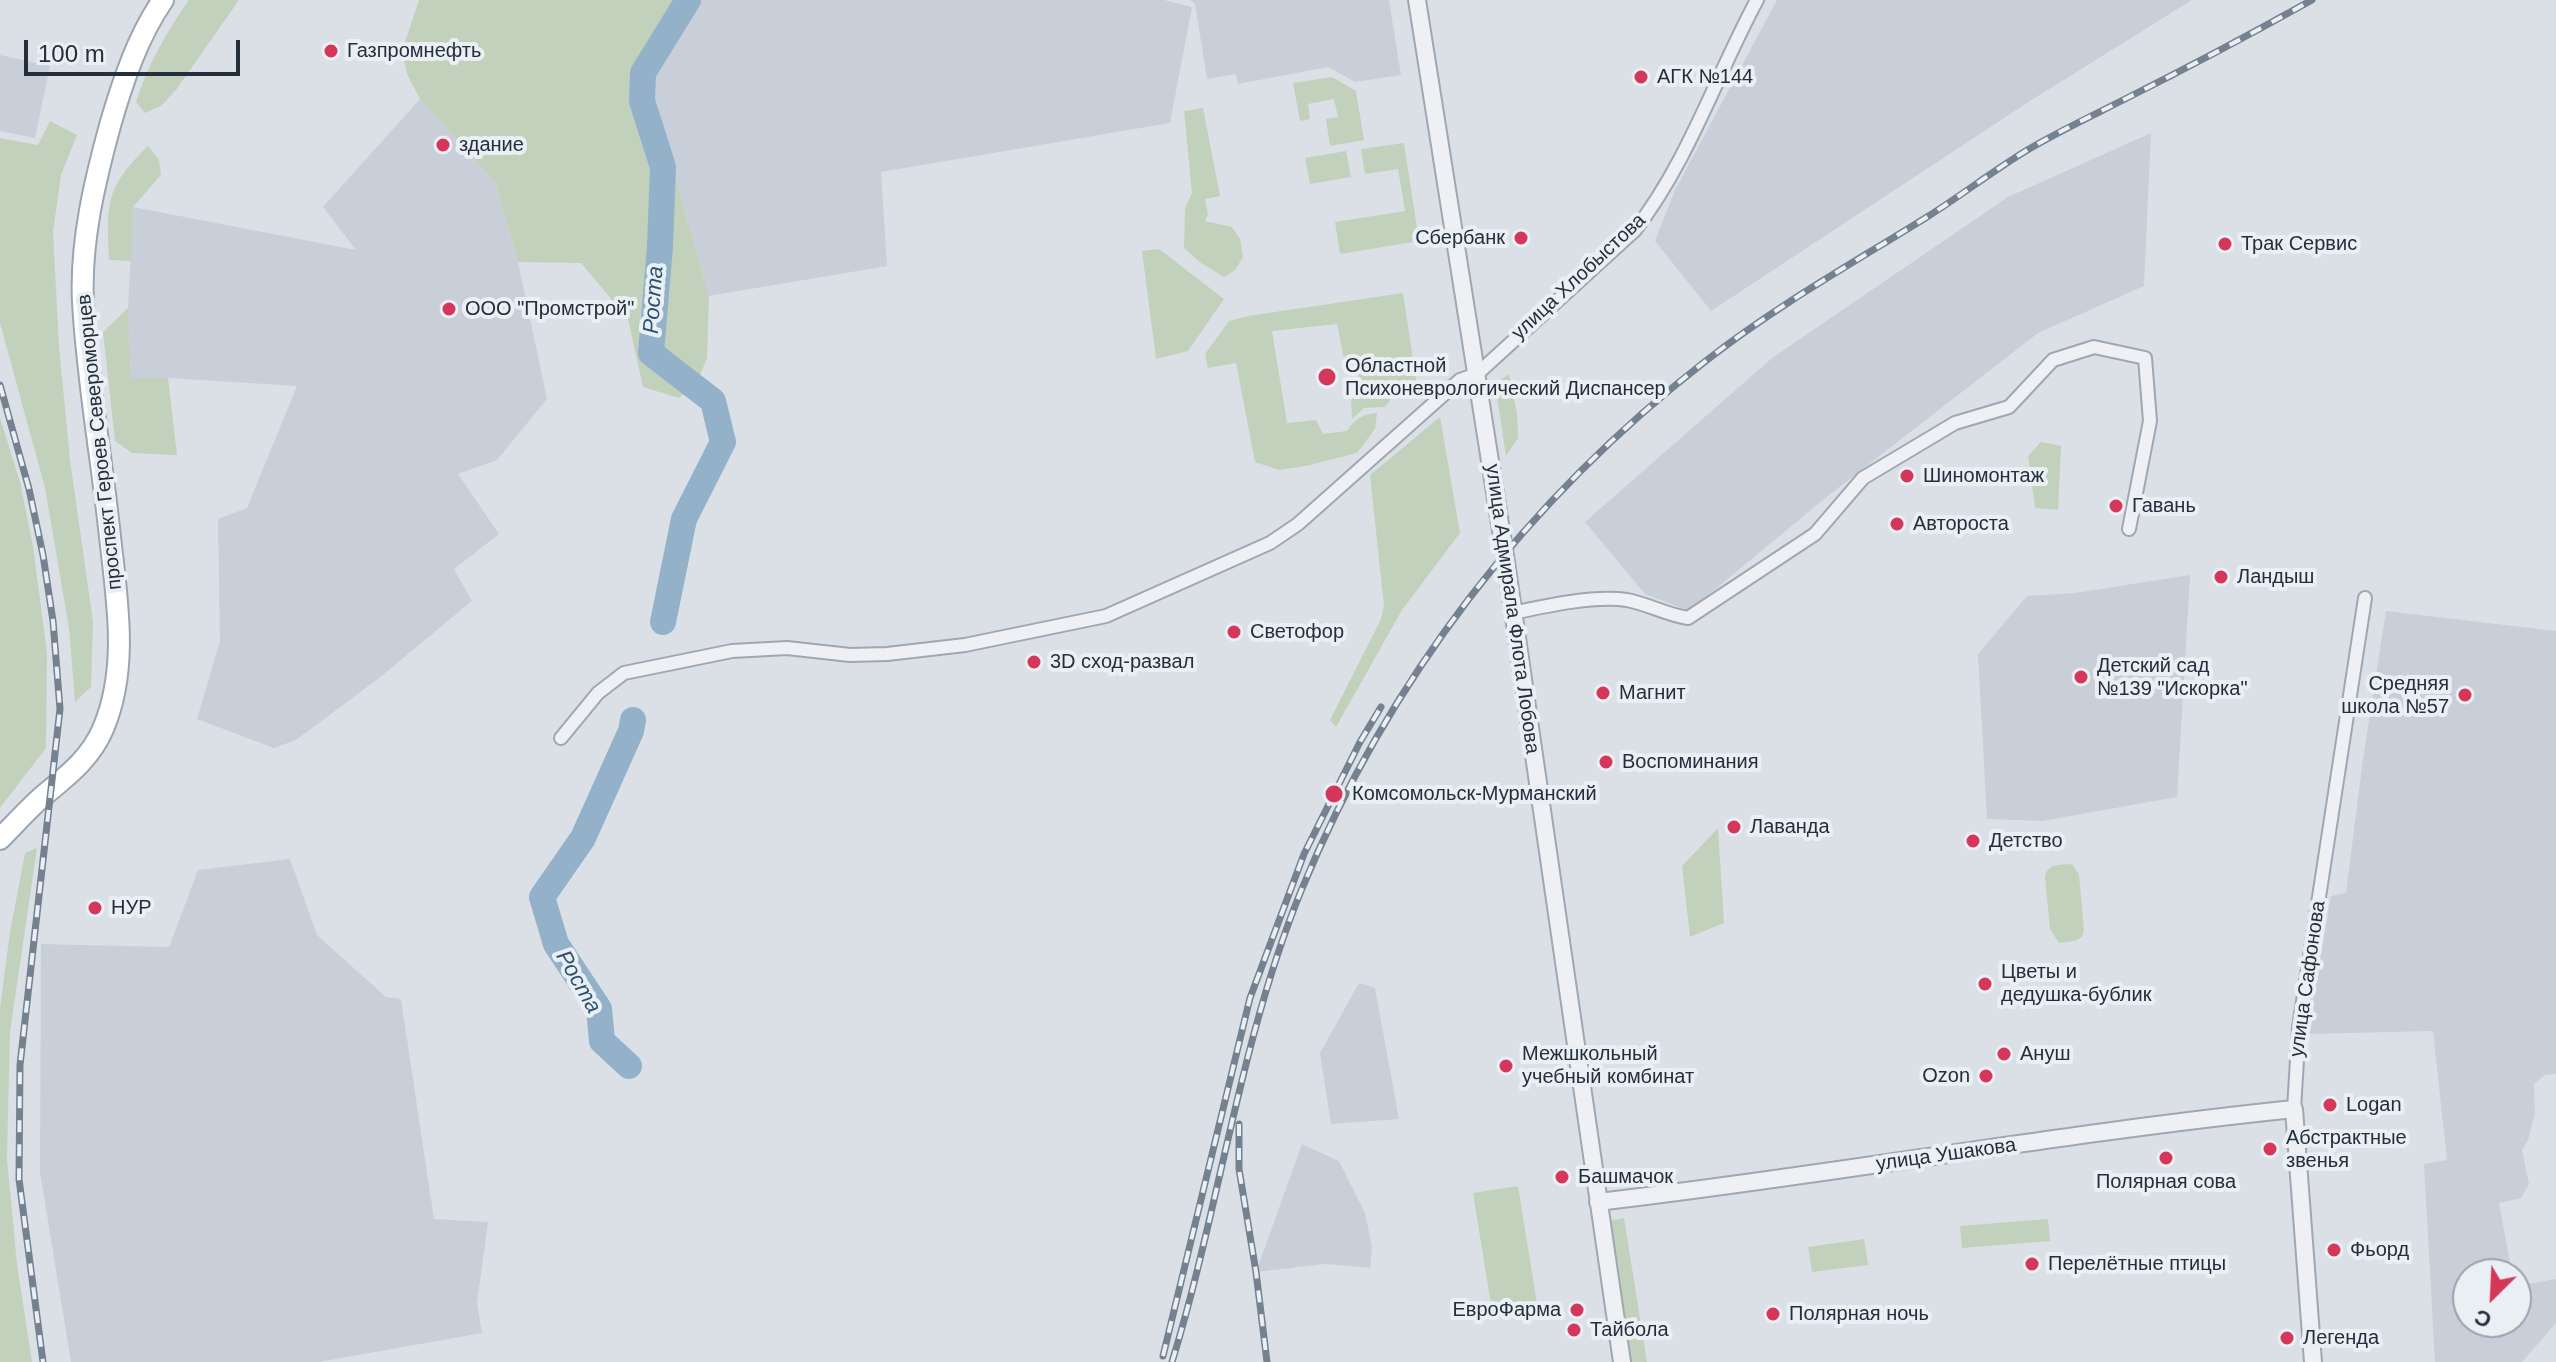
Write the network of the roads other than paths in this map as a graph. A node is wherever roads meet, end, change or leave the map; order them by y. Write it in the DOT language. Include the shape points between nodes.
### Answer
graph roads {
  1 [pos="163,0"];
  2 [pos="1417,0"];
  3 [pos="1757,0"];
  4 [pos="1477,374"];
  5 [pos="2129,529"];
  6 [pos="2365,598"];
  7 [pos="1513,613"];
  8 [pos="561,738"];
  9 [pos="3,836"];
  10 [pos="0,855"];
  11 [pos="2294,1109"];
  12 [pos="1598,1202"];
  13 [pos="1622,1362"];
  14 [pos="2313,1362"];
  1 -- 9 [label="main road, проспект Героев Североморцев" via="120,90 101,156 83,267 90,379 119,622 117,678 94,746 73,773"];
  2 -- 4 [label="street, улица Адмирала Флота Лобова"];
  3 -- 4 [label="street, улица Хлобыстова" via="1653,207 1635,230"];
  4 -- 7 [label="street, улица Адмирала Флота Лобова"];
  4 -- 8 [label="street, улица Хлобыстова" via="1460,380 1270,543 1106,616 965,645 850,655 787,648 732,651 624,673 598,693"];
  5 -- 7 [label="street" via="2150,421 2145,358 2094,347 2053,360 2009,407 1955,423 1863,478 1815,534 1688,618 1615,599"];
  6 -- 11 [label="street, улица Сафонова" via="2299,1027"];
  7 -- 12 [label="street, улица Адмирала Флота Лобова"];
  9 -- 10 [label="main road, проспект Героев Североморцев"];
  11 -- 12 [label="street, улица Ушакова"];
  11 -- 14 [label="street, улица Сафонова"];
  12 -- 13 [label="street, улица Адмирала Флота Лобова"];
}
